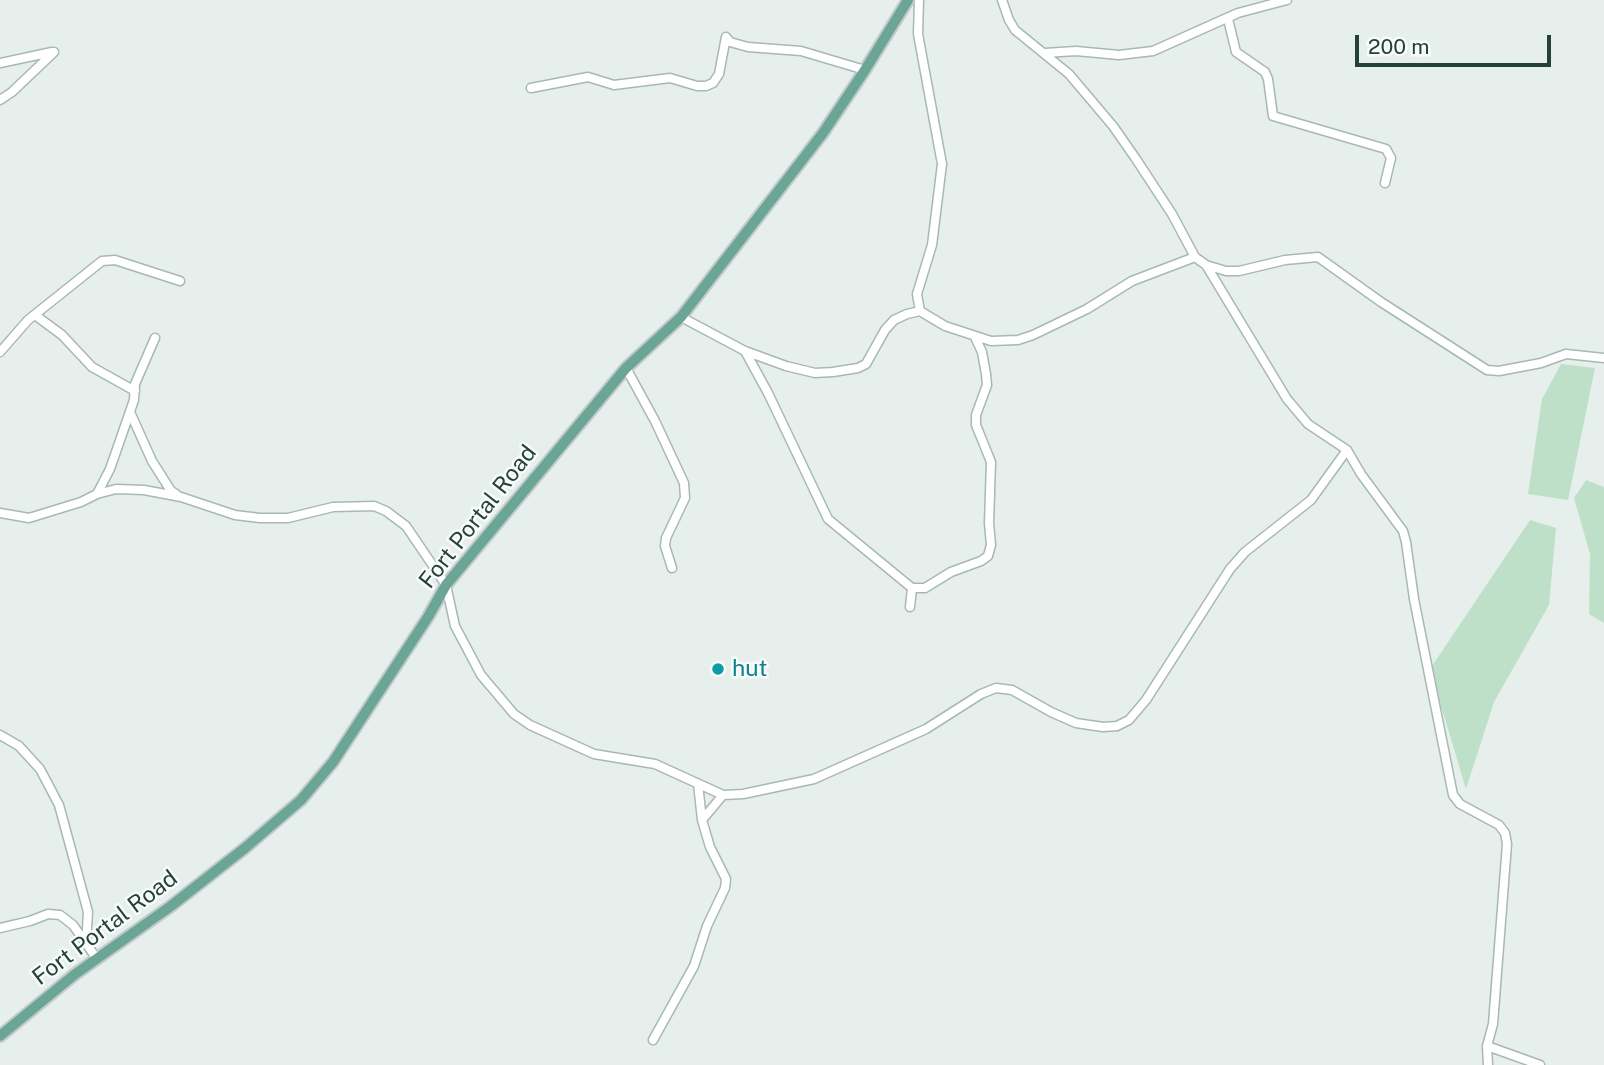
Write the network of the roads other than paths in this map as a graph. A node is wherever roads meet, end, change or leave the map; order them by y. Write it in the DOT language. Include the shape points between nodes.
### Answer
graph roads {
  1 [pos="908,0"];
  2 [pos="919,0"];
  3 [pos="1002,0"];
  4 [pos="1287,0"];
  5 [pos="1228,19"];
  6 [pos="1045,53"];
  7 [pos="0,64"];
  8 [pos="865,70"];
  9 [pos="531,88"];
  10 [pos="0,100"];
  11 [pos="1385,183"];
  12 [pos="1195,257"];
  13 [pos="1206,265"];
  14 [pos="180,281"];
  15 [pos="920,311"];
  16 [pos="35,315"];
  17 [pos="681,317"];
  18 [pos="975,337"];
  19 [pos="155,338"];
  20 [pos="991,341"];
  21 [pos="745,351"];
  22 [pos="0,352"];
  23 [pos="982,352"];
  24 [pos="1604,358"];
  25 [pos="626,368"];
  26 [pos="135,391"];
  27 [pos="130,412"];
  28 [pos="1347,450"];
  29 [pos="97,494"];
  30 [pos="181,497"];
  31 [pos="0,513"];
  32 [pos="672,568"];
  33 [pos="446,585"];
  34 [pos="912,588"];
  35 [pos="909,607"];
  36 [pos="0,735"];
  37 [pos="698,784"];
  38 [pos="723,794"];
  39 [pos="702,820"];
  40 [pos="0,928"];
  41 [pos="86,944"];
  42 [pos="97,959"];
  43 [pos="0,1037"];
  44 [pos="653,1040"];
  45 [pos="1487,1046"];
  46 [pos="1488,1065"];
  47 [pos="1539,1065"];
  1 -- 8 [label="main road, Fort Portal Road"];
  2 -- 15 [label="street" via="918,34 942,164 932,245 917,294"];
  3 -- 6 [label="street" via="1015,30"];
  4 -- 5 [label="street"];
  5 -- 6 [label="street" via="1153,51"];
  5 -- 11 [label="street" via="1236,52 1265,72 1273,116 1386,149 1391,158"];
  6 -- 12 [label="street" via="1113,126"];
  7 -- 10 [label="street" via="54,51"];
  8 -- 9 [label="street" via="801,51 748,47 726,37 719,74 706,86 670,78 614,85 588,77"];
  8 -- 17 [label="main road, Fort Portal Road" via="796,170"];
  12 -- 13 [label="street"];
  12 -- 20 [label="street" via="1132,281 1099,303 1033,335"];
  13 -- 24 [label="street" via="1239,271 1318,257 1488,370 1541,363 1566,354"];
  13 -- 28 [label="street" via="1287,399 1308,424"];
  14 -- 16 [label="street" via="108,259"];
  15 -- 18 [label="street"];
  15 -- 21 [label="street" via="894,320 866,364 858,368 815,373"];
  16 -- 22 [label="street"];
  16 -- 26 [label="street" via="92,367"];
  17 -- 21 [label="street"];
  17 -- 25 [label="main road, Fort Portal Road"];
  18 -- 20 [label="street"];
  18 -- 23 [label="street"];
  19 -- 26 [label="street"];
  20 -- 23 [label="street"];
  21 -- 34 [label="street" via="828,519"];
  23 -- 34 [label="street" via="987,385 976,425 991,462 988,556 925,588"];
  25 -- 32 [label="street" via="684,483 685,498 666,538"];
  25 -- 33 [label="main road, Fort Portal Road"];
  26 -- 27 [label="street"];
  27 -- 29 [label="street"];
  27 -- 30 [label="street" via="152,461 171,492"];
  28 -- 38 [label="street" via="1311,500 1230,569 1129,720 1103,727 1076,723 1012,690 996,688 926,729 814,779"];
  28 -- 45 [label="street" via="1397,520 1406,542 1453,795 1505,833 1493,1024"];
  29 -- 30 [label="street" via="117,489"];
  29 -- 31 [label="street" via="29,518"];
  30 -- 33 [label="street" via="235,515 278,519 332,507 374,506 406,526"];
  33 -- 37 [label="street" via="455,626 481,675 514,713 594,754 655,764"];
  33 -- 42 [label="main road, Fort Portal Road" via="333,762 301,800 235,857"];
  34 -- 35 [label="street"];
  36 -- 41 [label="street" via="19,746 40,769 59,805 88,912"];
  37 -- 38 [label="street"];
  37 -- 39 [label="street"];
  38 -- 39 [label="street"];
  39 -- 44 [label="street" via="726,879 725,888 694,966"];
  40 -- 41 [label="street" via="48,914 60,915"];
  41 -- 42 [label="street"];
  42 -- 43 [label="main road, Fort Portal Road"];
  45 -- 46 [label="street"];
  45 -- 47 [label="street"];
}
